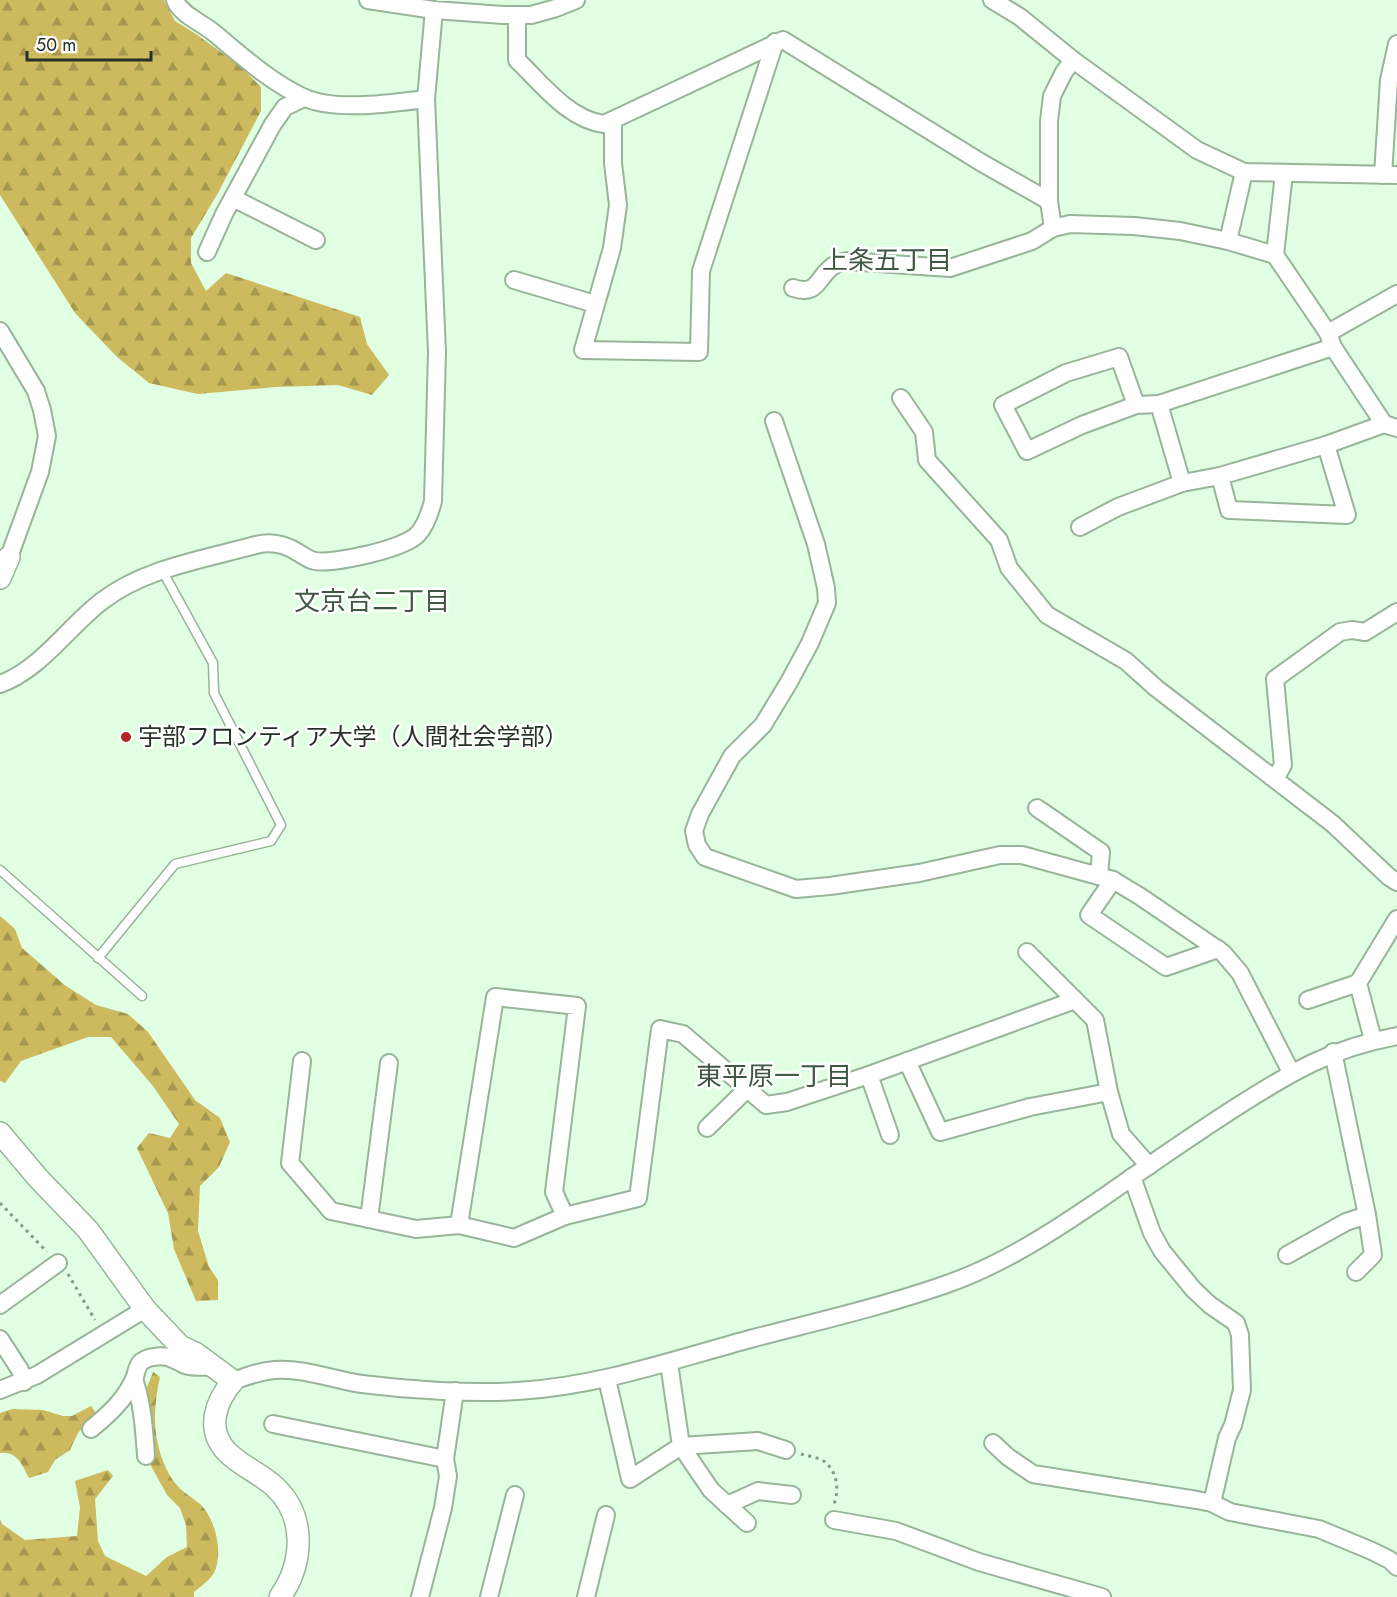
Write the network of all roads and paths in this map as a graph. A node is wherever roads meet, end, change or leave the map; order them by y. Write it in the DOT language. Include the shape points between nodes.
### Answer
graph roads {
  1 [pos="175,0"];
  2 [pos="368,0"];
  3 [pos="576,0"];
  4 [pos="994,0"];
  5 [pos="434,10"];
  6 [pos="516,15"];
  7 [pos="776,42"];
  8 [pos="1397,44"];
  9 [pos="1073,60"];
  10 [pos="304,98"];
  11 [pos="426,99"];
  12 [pos="613,120"];
  13 [pos="1244,172"];
  14 [pos="1284,173"];
  15 [pos="1390,175"];
  16 [pos="233,198"];
  17 [pos="1049,201"];
  18 [pos="1053,228"];
  19 [pos="316,240"];
  20 [pos="1228,241"];
  21 [pos="207,252"];
  22 [pos="1275,255"];
  23 [pos="514,280"];
  24 [pos="794,288"];
  25 [pos="1397,294"];
  26 [pos="595,304"];
  27 [pos="1,334"];
  28 [pos="1331,340"];
  29 [pos="901,398"];
  30 [pos="1159,404"];
  31 [pos="1136,405"];
  32 [pos="774,421"];
  33 [pos="1391,426"];
  34 [pos="1326,445"];
  35 [pos="1220,476"];
  36 [pos="1182,483"];
  37 [pos="1080,527"];
  38 [pos="9,557"];
  39 [pos="163,572"];
  40 [pos="0,578"];
  41 [pos="1397,612"];
  42 [pos="0,684"];
  43 [pos="1275,779"];
  44 [pos="1037,808"];
  45 [pos="0,870"];
  46 [pos="1106,878"];
  47 [pos="1397,882"];
  48 [pos="1397,919"];
  49 [pos="1218,949"];
  50 [pos="1027,952"];
  51 [pos="98,958"];
  52 [pos="1358,983"];
  53 [pos="142,996"];
  54 [pos="1075,1000"];
  55 [pos="1308,1000"];
  56 [pos="1397,1036"];
  57 [pos="1373,1040"];
  58 [pos="1333,1052"];
  59 [pos="302,1061"];
  60 [pos="907,1061"];
  61 [pos="389,1063"];
  62 [pos="1291,1072"];
  63 [pos="869,1075"];
  64 [pos="746,1090"];
  65 [pos="1108,1092"];
  66 [pos="707,1128"];
  67 [pos="0,1133"];
  68 [pos="890,1135"];
  69 [pos="1149,1166"];
  70 [pos="1132,1177"];
  71 [pos="1367,1215"];
  72 [pos="565,1216"];
  73 [pos="369,1219"];
  74 [pos="459,1225"];
  75 [pos="1287,1255"];
  76 [pos="58,1263"];
  77 [pos="1356,1272"];
  78 [pos="0,1305"];
  79 [pos="145,1309"];
  80 [pos="0,1339"];
  81 [pos="669,1363"];
  82 [pos="213,1366"];
  83 [pos="134,1379"];
  84 [pos="607,1379"];
  85 [pos="233,1381"];
  86 [pos="24,1382"];
  87 [pos="0,1390"];
  88 [pos="455,1391"];
  89 [pos="273,1424"];
  90 [pos="91,1429"];
  91 [pos="993,1443"];
  92 [pos="681,1446"];
  93 [pos="786,1450"];
  94 [pos="146,1456"];
  95 [pos="445,1459"];
  96 [pos="515,1495"];
  97 [pos="792,1495"];
  98 [pos="1212,1503"];
  99 [pos="727,1505"];
  100 [pos="606,1515"];
  101 [pos="834,1521"];
  102 [pos="747,1523"];
  103 [pos="1397,1567"];
  104 [pos="280,1597"];
  105 [pos="420,1597"];
  106 [pos="489,1597"];
  107 [pos="586,1597"];
  108 [pos="1102,1597"];
  1 -- 10 [label="street" via="255,67"];
  2 -- 5 [label="street"];
  3 -- 6 [label="street" via="531,15"];
  4 -- 9 [label="street"];
  5 -- 6 [label="street"];
  5 -- 11 [label="street"];
  6 -- 12 [label="street" via="517,60 574,114 604,124"];
  7 -- 12 [label="street"];
  7 -- 17 [label="street" via="783,40"];
  7 -- 26 [label="street" via="700,271 699,352 583,350"];
  8 -- 15 [label="street" via="1389,80"];
  9 -- 13 [label="street" via="1197,150"];
  9 -- 17 [label="street" via="1052,96"];
  10 -- 11 [label="street" via="338,105"];
  10 -- 16 [label="street" via="285,107"];
  11 -- 39 [label="street" via="437,352 434,501 427,520 418,535 403,545 329,563 311,561 279,543 261,544"];
  12 -- 26 [label="street" via="618,205 612,248"];
  13 -- 14 [label="street"];
  13 -- 20 [label="street"];
  14 -- 15 [label="street"];
  14 -- 22 [label="street"];
  16 -- 19 [label="street"];
  16 -- 21 [label="street"];
  17 -- 18 [label="street"];
  18 -- 20 [label="street" via="1070,224 1134,226"];
  18 -- 24 [label="street" via="1032,241 951,268 847,261 835,264 810,290"];
  20 -- 22 [label="street"];
  22 -- 28 [label="street"];
  23 -- 26 [label="street"];
  25 -- 28 [label="street"];
  27 -- 38 [label="street" via="36,391 47,436 40,472"];
  28 -- 30 [label="street"];
  28 -- 33 [label="street"];
  29 -- 43 [label="street" via="924,432 927,460 999,540 1009,568 1047,615 1126,661"];
  30 -- 31 [label="street"];
  30 -- 36 [label="street"];
  31 -- 31 [label="street" via="1027,451 1004,405 1066,373 1119,357"];
  32 -- 46 [label="street" via="816,544 827,603 789,682 763,725 732,756 700,814 694,831 705,857 796,889 919,873 1000,855 1022,855"];
  33 -- 34 [label="street"];
  34 -- 35 [label="street"];
  34 -- 35 [label="street" via="1347,515 1229,510"];
  35 -- 36 [label="street"];
  36 -- 37 [label="street" via="1118,507"];
  38 -- 40 [label="street"];
  39 -- 42 [label="street" via="124,586 18,675"];
  39 -- 51 [label="lane" via="213,663 214,693 281,825 271,841 176,864"];
  41 -- 43 [label="street" via="1365,632 1340,632 1275,679 1283,765"];
  43 -- 47 [label="street" via="1333,824"];
  44 -- 46 [label="street" via="1101,852"];
  45 -- 51 [label="lane"];
  46 -- 49 [label="street"];
  46 -- 49 [label="street" via="1089,915 1166,967"];
  48 -- 52 [label="street"];
  49 -- 62 [label="street" via="1240,972"];
  50 -- 54 [label="street"];
  51 -- 53 [label="lane"];
  52 -- 55 [label="street"];
  52 -- 57 [label="street"];
  54 -- 60 [label="street"];
  54 -- 65 [label="street" via="1095,1020"];
  56 -- 57 [label="street"];
  57 -- 58 [label="street"];
  58 -- 62 [label="street"];
  58 -- 71 [label="street"];
  59 -- 73 [label="street" via="290,1163 331,1211"];
  60 -- 63 [label="street"];
  60 -- 65 [label="street" via="940,1131 1030,1107"];
  61 -- 73 [label="street"];
  62 -- 69 [label="street"];
  63 -- 64 [label="street" via="766,1105"];
  63 -- 68 [label="street"];
  64 -- 66 [label="street"];
  64 -- 72 [label="street" via="683,1034 660,1029 638,1198"];
  65 -- 69 [label="street" via="1121,1134"];
  67 -- 79 [label="street" via="88,1230"];
  69 -- 70 [label="street"];
  70 -- 81 [label="street" via="1051,1232 1004,1259 947,1284"];
  70 -- 98 [label="street" via="1162,1251 1193,1289 1236,1323 1240,1335 1242,1390"];
  71 -- 75 [label="street" via="1346,1222"];
  71 -- 77 [label="street" via="1373,1255"];
  72 -- 74 [label="street" via="514,1238"];
  72 -- 74 [label="street" via="554,1192 578,1006 495,997"];
  73 -- 74 [label="street" via="416,1229"];
  76 -- 78 [label="street"];
  79 -- 82 [label="street" via="180,1346"];
  79 -- 86 [label="street"];
  80 -- 86 [label="street"];
  81 -- 84 [label="street"];
  81 -- 92 [label="street"];
  82 -- 83 [label="street" via="188,1366 168,1356 154,1357 137,1367"];
  82 -- 85 [label="street"];
  83 -- 90 [label="street" via="110,1415"];
  83 -- 94 [label="street" via="144,1419"];
  84 -- 88 [label="street" via="519,1391"];
  84 -- 92 [label="street" via="630,1479"];
  85 -- 88 [label="street" via="277,1370 304,1371 361,1384"];
  85 -- 104 [label="street" via="216,1407 218,1439 226,1451 277,1488 295,1519 299,1552 289,1585"];
  86 -- 87 [label="street"];
  88 -- 95 [label="street"];
  89 -- 95 [label="street"];
  91 -- 98 [label="street" via="1033,1474"];
  92 -- 93 [label="street" via="758,1441"];
  92 -- 99 [label="street" via="711,1490"];
  93 -- 101 [label="path" via="824,1461 833,1473 837,1483 831,1512"];
  95 -- 105 [label="street" via="448,1476 443,1508"];
  96 -- 106 [label="street"];
  97 -- 99 [label="street" via="758,1491"];
  98 -- 103 [label="street" via="1230,1512 1318,1528 1372,1551"];
  99 -- 102 [label="street"];
  100 -- 107 [label="street"];
  101 -- 108 [label="street" via="896,1532 979,1562"];
}
